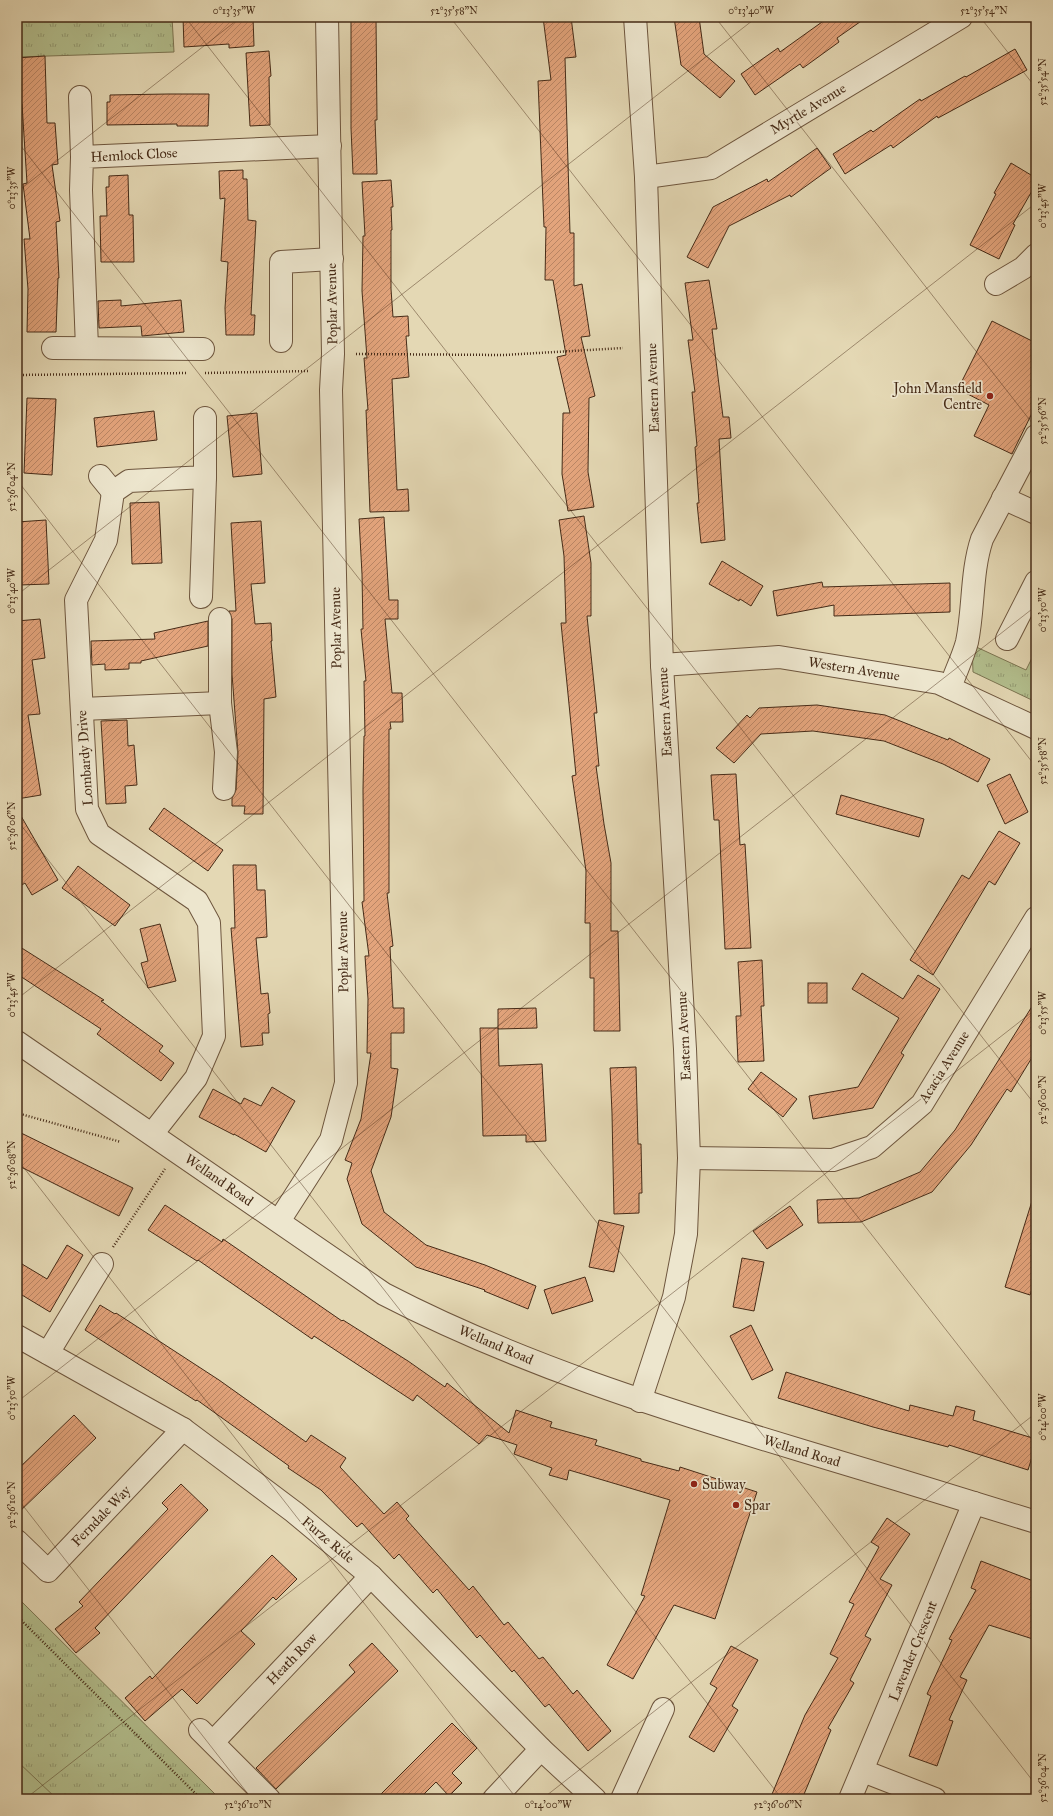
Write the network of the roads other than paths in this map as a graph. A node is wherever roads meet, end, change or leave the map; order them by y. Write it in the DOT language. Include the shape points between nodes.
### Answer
graph roads {
  1 [pos="327,17"];
  2 [pos="635,17"];
  3 [pos="958,17"];
  4 [pos="80,97"];
  5 [pos="330,146"];
  6 [pos="82,157"];
  7 [pos="646,177"];
  8 [pos="1036,254"];
  9 [pos="332,259"];
  10 [pos="996,284"];
  11 [pos="281,341"];
  12 [pos="53,348"];
  13 [pos="87,348"];
  14 [pos="203,349"];
  15 [pos="205,418"];
  16 [pos="1036,436"];
  17 [pos="205,477"];
  18 [pos="1003,498"];
  19 [pos="1036,513"];
  20 [pos="1036,582"];
  21 [pos="201,597"];
  22 [pos="220,619"];
  23 [pos="1007,639"];
  24 [pos="662,665"];
  25 [pos="950,688"];
  26 [pos="220,703"];
  27 [pos="82,709"];
  28 [pos="1036,728"];
  29 [pos="224,789"];
  30 [pos="1036,918"];
  31 [pos="17,1042"];
  32 [pos="152,1134"];
  33 [pos="689,1158"];
  34 [pos="279,1221"];
  35 [pos="102,1264"];
  36 [pos="17,1336"];
  37 [pos="48,1354"];
  38 [pos="640,1401"];
  39 [pos="183,1429"];
  40 [pos="974,1503"];
  41 [pos="1036,1522"];
  42 [pos="17,1541"];
  43 [pos="371,1576"];
  44 [pos="663,1710"];
  45 [pos="541,1749"];
  46 [pos="863,1771"];
  47 [pos="269,1799"];
  48 [pos="494,1799"];
  49 [pos="595,1799"];
  50 [pos="622,1799"];
  51 [pos="850,1799"];
  52 [pos="935,1799"];
  1 -- 5 [label="street, Poplar Avenue"];
  2 -- 7 [label="street, Eastern Avenue"];
  3 -- 7 [label="street, Myrtle Avenue" via="711,168"];
  4 -- 6 [label="street"];
  5 -- 6 [label="street, Hemlock Close"];
  5 -- 9 [label="street, Poplar Avenue"];
  6 -- 13 [label="street, Hemlock Close"];
  7 -- 24 [label="street, Eastern Avenue"];
  8 -- 10 [label="street" via="1023,268"];
  9 -- 11 [label="street" via="281,262"];
  9 -- 34 [label="street, Poplar Avenue" via="331,390 346,1084 331,1140"];
  12 -- 13 [label="street"];
  13 -- 14 [label="street"];
  15 -- 17 [label="street"];
  16 -- 18 [label="street"];
  17 -- 21 [label="street"];
  17 -- 27 [label="street, Lombardy Drive" via="107,484 106,540 76,600"];
  18 -- 19 [label="street"];
  18 -- 25 [label="street" via="976,555 966,643"];
  20 -- 23 [label="street"];
  22 -- 26 [label="street"];
  24 -- 25 [label="street, Western Avenue" via="779,657 939,683"];
  24 -- 33 [label="street, Eastern Avenue"];
  25 -- 28 [label="street, Western Avenue"];
  26 -- 27 [label="street"];
  26 -- 29 [label="street" via="226,752"];
  27 -- 32 [label="street, Lombardy Drive" via="87,809 99,834 197,901 209,923 214,1036 196,1078"];
  30 -- 33 [label="street, Acacia Avenue" via="922,1104 872,1147 833,1160"];
  31 -- 32 [label="street, Welland Road"];
  32 -- 34 [label="street, Welland Road" via="183,1160"];
  33 -- 38 [label="street, Eastern Avenue" via="686,1234 674,1297"];
  34 -- 38 [label="street, Welland Road" via="384,1294 416,1310 556,1370"];
  35 -- 37 [label="street"];
  36 -- 37 [label="street, Furze Ride"];
  37 -- 39 [label="street, Furze Ride"];
  38 -- 40 [label="street, Welland Road"];
  39 -- 42 [label="street, Ferndale Way" via="48,1571"];
  39 -- 43 [label="street, Furze Ride" via="294,1512"];
  40 -- 41 [label="street, Welland Road"];
  40 -- 46 [label="street, Lavender Crescent"];
  43 -- 45 [label="street, Furze Ride"];
  43 -- 47 [label="street, Heath Row" via="207,1736"];
  44 -- 50 [label="street"];
  45 -- 48 [label="street"];
  45 -- 49 [label="street, Furze Ride"];
  46 -- 51 [label="street, Lavender Crescent"];
  46 -- 52 [label="street"];
}
